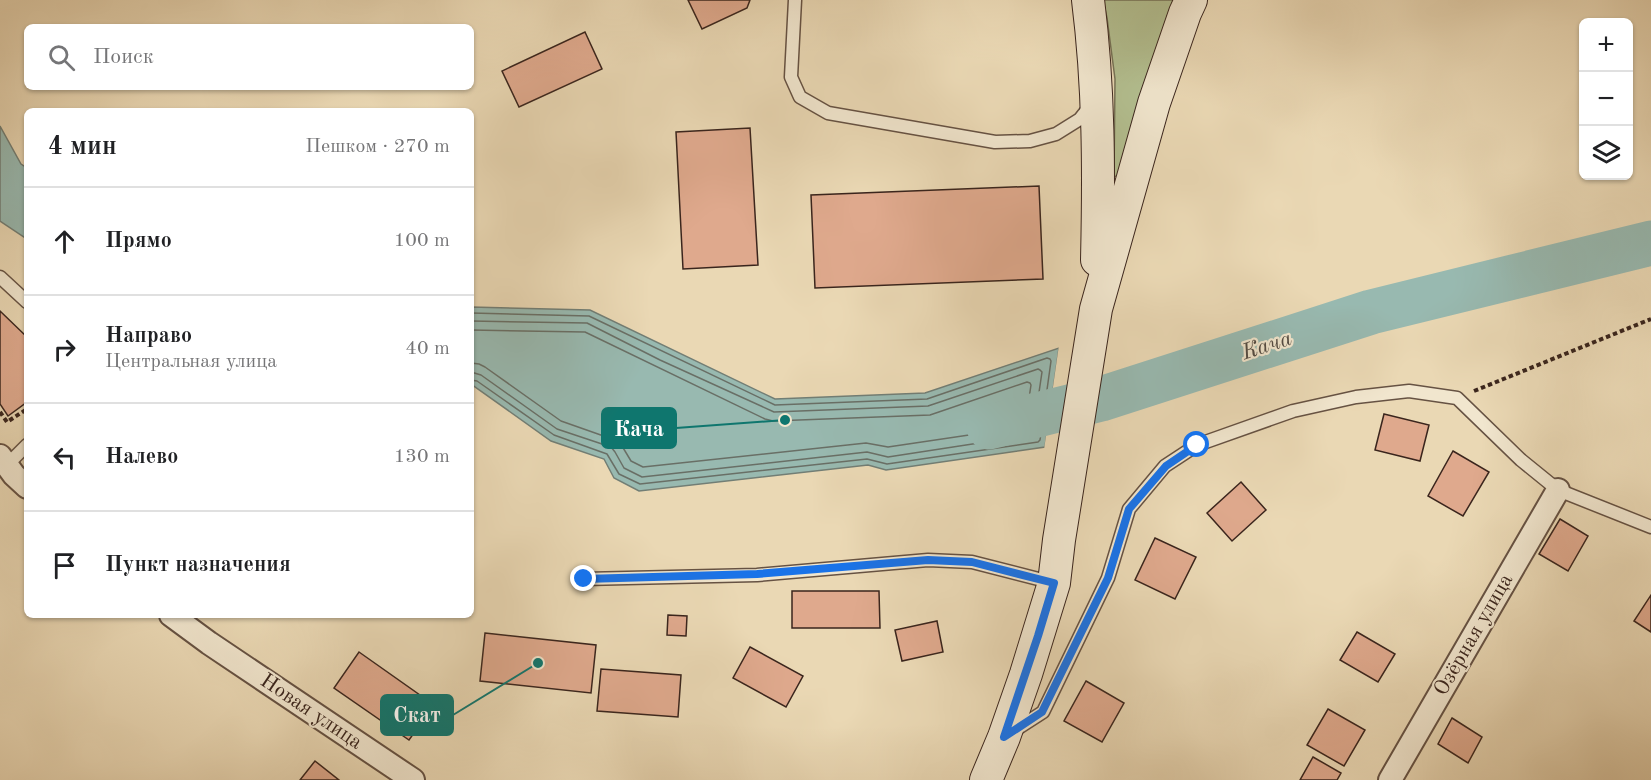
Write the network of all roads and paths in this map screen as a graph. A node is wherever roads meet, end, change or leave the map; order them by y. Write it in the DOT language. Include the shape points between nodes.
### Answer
graph roads {
  1 [pos="795,0"];
  2 [pos="1088,0"];
  3 [pos="1191,0"];
  4 [pos="1097,97"];
  5 [pos="0,277"];
  6 [pos="24,299"];
  7 [pos="1096,309"];
  8 [pos="1651,319"];
  9 [pos="1457,398"];
  10 [pos="24,411"];
  11 [pos="0,412"];
  12 [pos="24,450"];
  13 [pos="10,471"];
  14 [pos="1558,490"];
  15 [pos="1651,527"];
  16 [pos="584,579"];
  17 [pos="1054,583"];
  18 [pos="175,618"];
  19 [pos="1004,737"];
  20 [pos="412,780"];
  21 [pos="986,780"];
  22 [pos="1390,780"];
  1 -- 4 [label="lane" via="791,77 800,97 828,113 995,142 1030,141 1056,134 1080,119"];
  2 -- 4 [label="street"];
  3 -- 7 [label="street" via="1154,103"];
  4 -- 7 [label="street"];
  5 -- 6 [label="lane"];
  7 -- 17 [label="street"];
  8 -- 9 [label="path"];
  9 -- 14 [label="lane"];
  9 -- 19 [label="lane" via="1409,391 1356,397 1293,411 1197,445 1166,466 1129,509 1108,578 1042,712"];
  10 -- 11 [label="path" via="7,422"];
  12 -- 13 [label="lane"];
  14 -- 15 [label="lane"];
  14 -- 22 [label="street, Озёрная улица"];
  16 -- 17 [label="lane" via="757,574 928,560 972,562"];
  17 -- 19 [label="street"];
  18 -- 20 [label="street, Новая улица"];
  19 -- 21 [label="street"];
}
